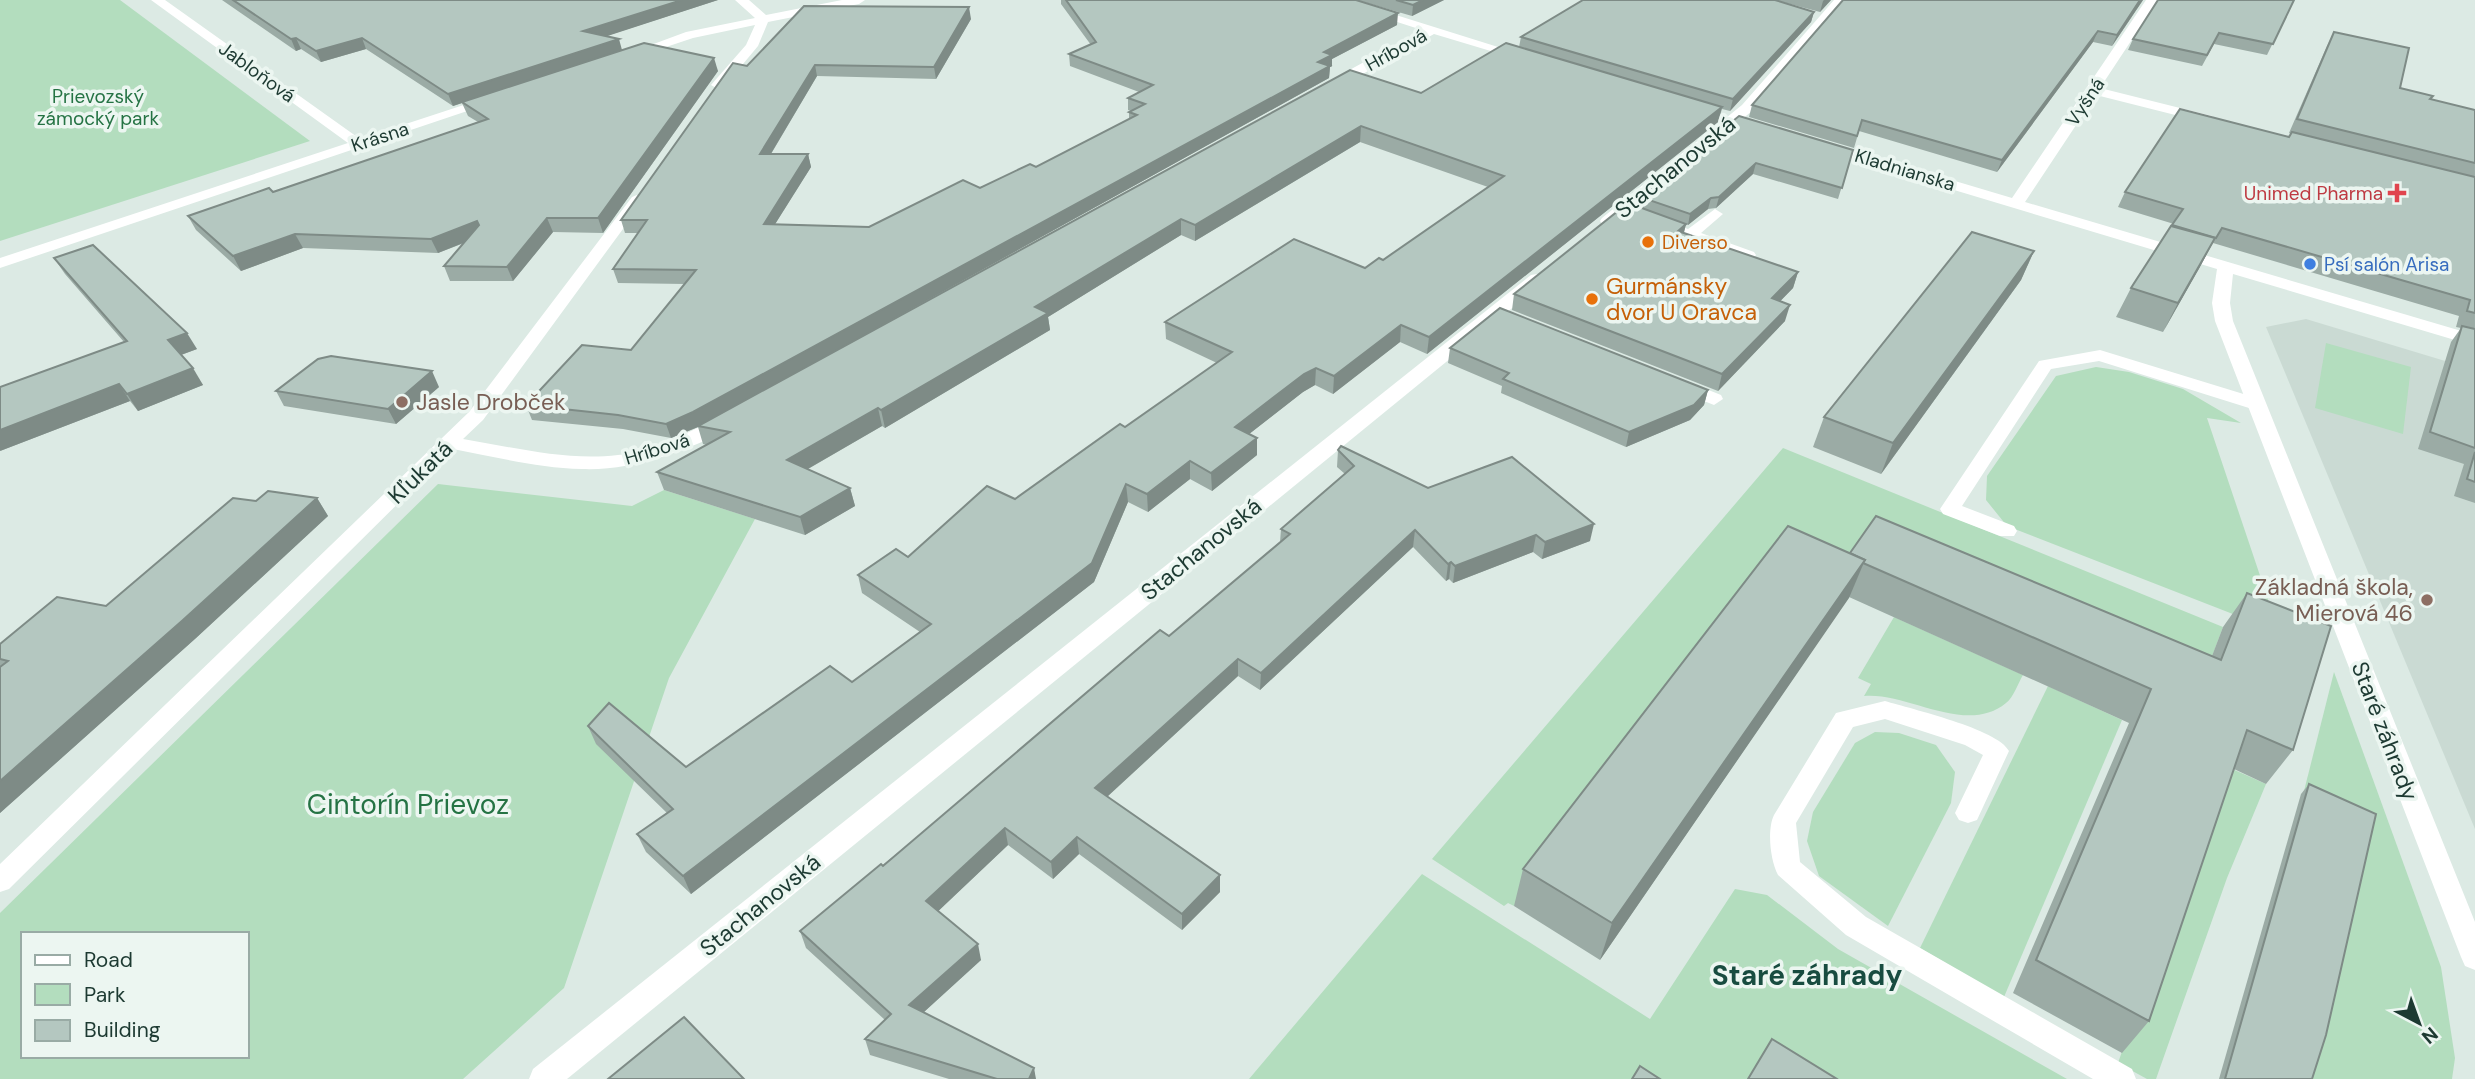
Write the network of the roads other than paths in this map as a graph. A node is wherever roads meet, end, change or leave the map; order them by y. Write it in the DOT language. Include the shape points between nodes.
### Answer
graph roads {
  1 [pos="157,0"];
  2 [pos="741,0"];
  3 [pos="859,0"];
  4 [pos="1335,0"];
  5 [pos="1840,0"];
  6 [pos="2152,0"];
  7 [pos="762,20"];
  8 [pos="1433,29"];
  9 [pos="616,59"];
  10 [pos="1537,60"];
  11 [pos="2094,90"];
  12 [pos="1320,92"];
  13 [pos="500,97"];
  14 [pos="707,101"];
  15 [pos="2222,123"];
  16 [pos="358,144"];
  17 [pos="1816,144"];
  18 [pos="645,188"];
  19 [pos="2016,204"];
  20 [pos="1622,210"];
  21 [pos="1715,214"];
  22 [pos="1690,235"];
  23 [pos="1590,236"];
  24 [pos="1759,259"];
  25 [pos="0,263"];
  26 [pos="2227,267"];
  27 [pos="1548,269"];
  28 [pos="1496,312"];
  29 [pos="1518,320"];
  30 [pos="2475,341"];
  31 [pos="1663,378"];
  32 [pos="1714,399"];
  33 [pos="2256,404"];
  34 [pos="739,416"];
  35 [pos="450,443"];
  36 [pos="2007,531"];
  37 [pos="1968,813"];
  38 [pos="0,881"];
  39 [pos="2475,957"];
  40 [pos="544,1079"];
  41 [pos="2121,1079"];
  1 -- 16 [label="street, Jabloňová"];
  2 -- 7 [label="street"];
  3 -- 7 [label="street"];
  4 -- 8 [label="street"];
  5 -- 20 [label="street, Stachanovská" via="1814,16 1734,119"];
  6 -- 11 [label="street, Vyšná"];
  7 -- 9 [label="street" via="690,35"];
  7 -- 14 [label="street" via="757,37"];
  8 -- 10 [label="street"];
  8 -- 12 [label="street, Hríbová"];
  11 -- 15 [label="street"];
  11 -- 19 [label="street, Vyšná"];
  13 -- 16 [label="street, Krásna"];
  16 -- 25 [label="street, Krásna"];
  17 -- 19 [label="street, Kladnianska"];
  18 -- 35 [label="street, Kľukatá" via="592,264"];
  19 -- 26 [label="street, Kladnianska"];
  20 -- 22 [label="street"];
  20 -- 23 [label="street, Stachanovská"];
  21 -- 22 [label="street"];
  22 -- 24 [label="street"];
  26 -- 30 [label="street, Kladnianska"];
  26 -- 33 [label="street, Staré záhrady" via="2221,303 2224,321"];
  27 -- 28 [label="street, Stachanovská"];
  28 -- 29 [label="street"];
  28 -- 40 [label="street, Stachanovská"];
  31 -- 32 [label="street"];
  33 -- 36 [label="street" via="2100,355 2045,365 1950,509"];
  33 -- 39 [label="street, Staré záhrady"];
  34 -- 35 [label="street, Hríbová" via="671,448 599,463"];
  35 -- 38 [label="street, Kľukatá"];
  37 -- 41 [label="street" via="1997,751 1974,738 1885,710 1845,720 1783,822 1787,867 1856,926"];
}
